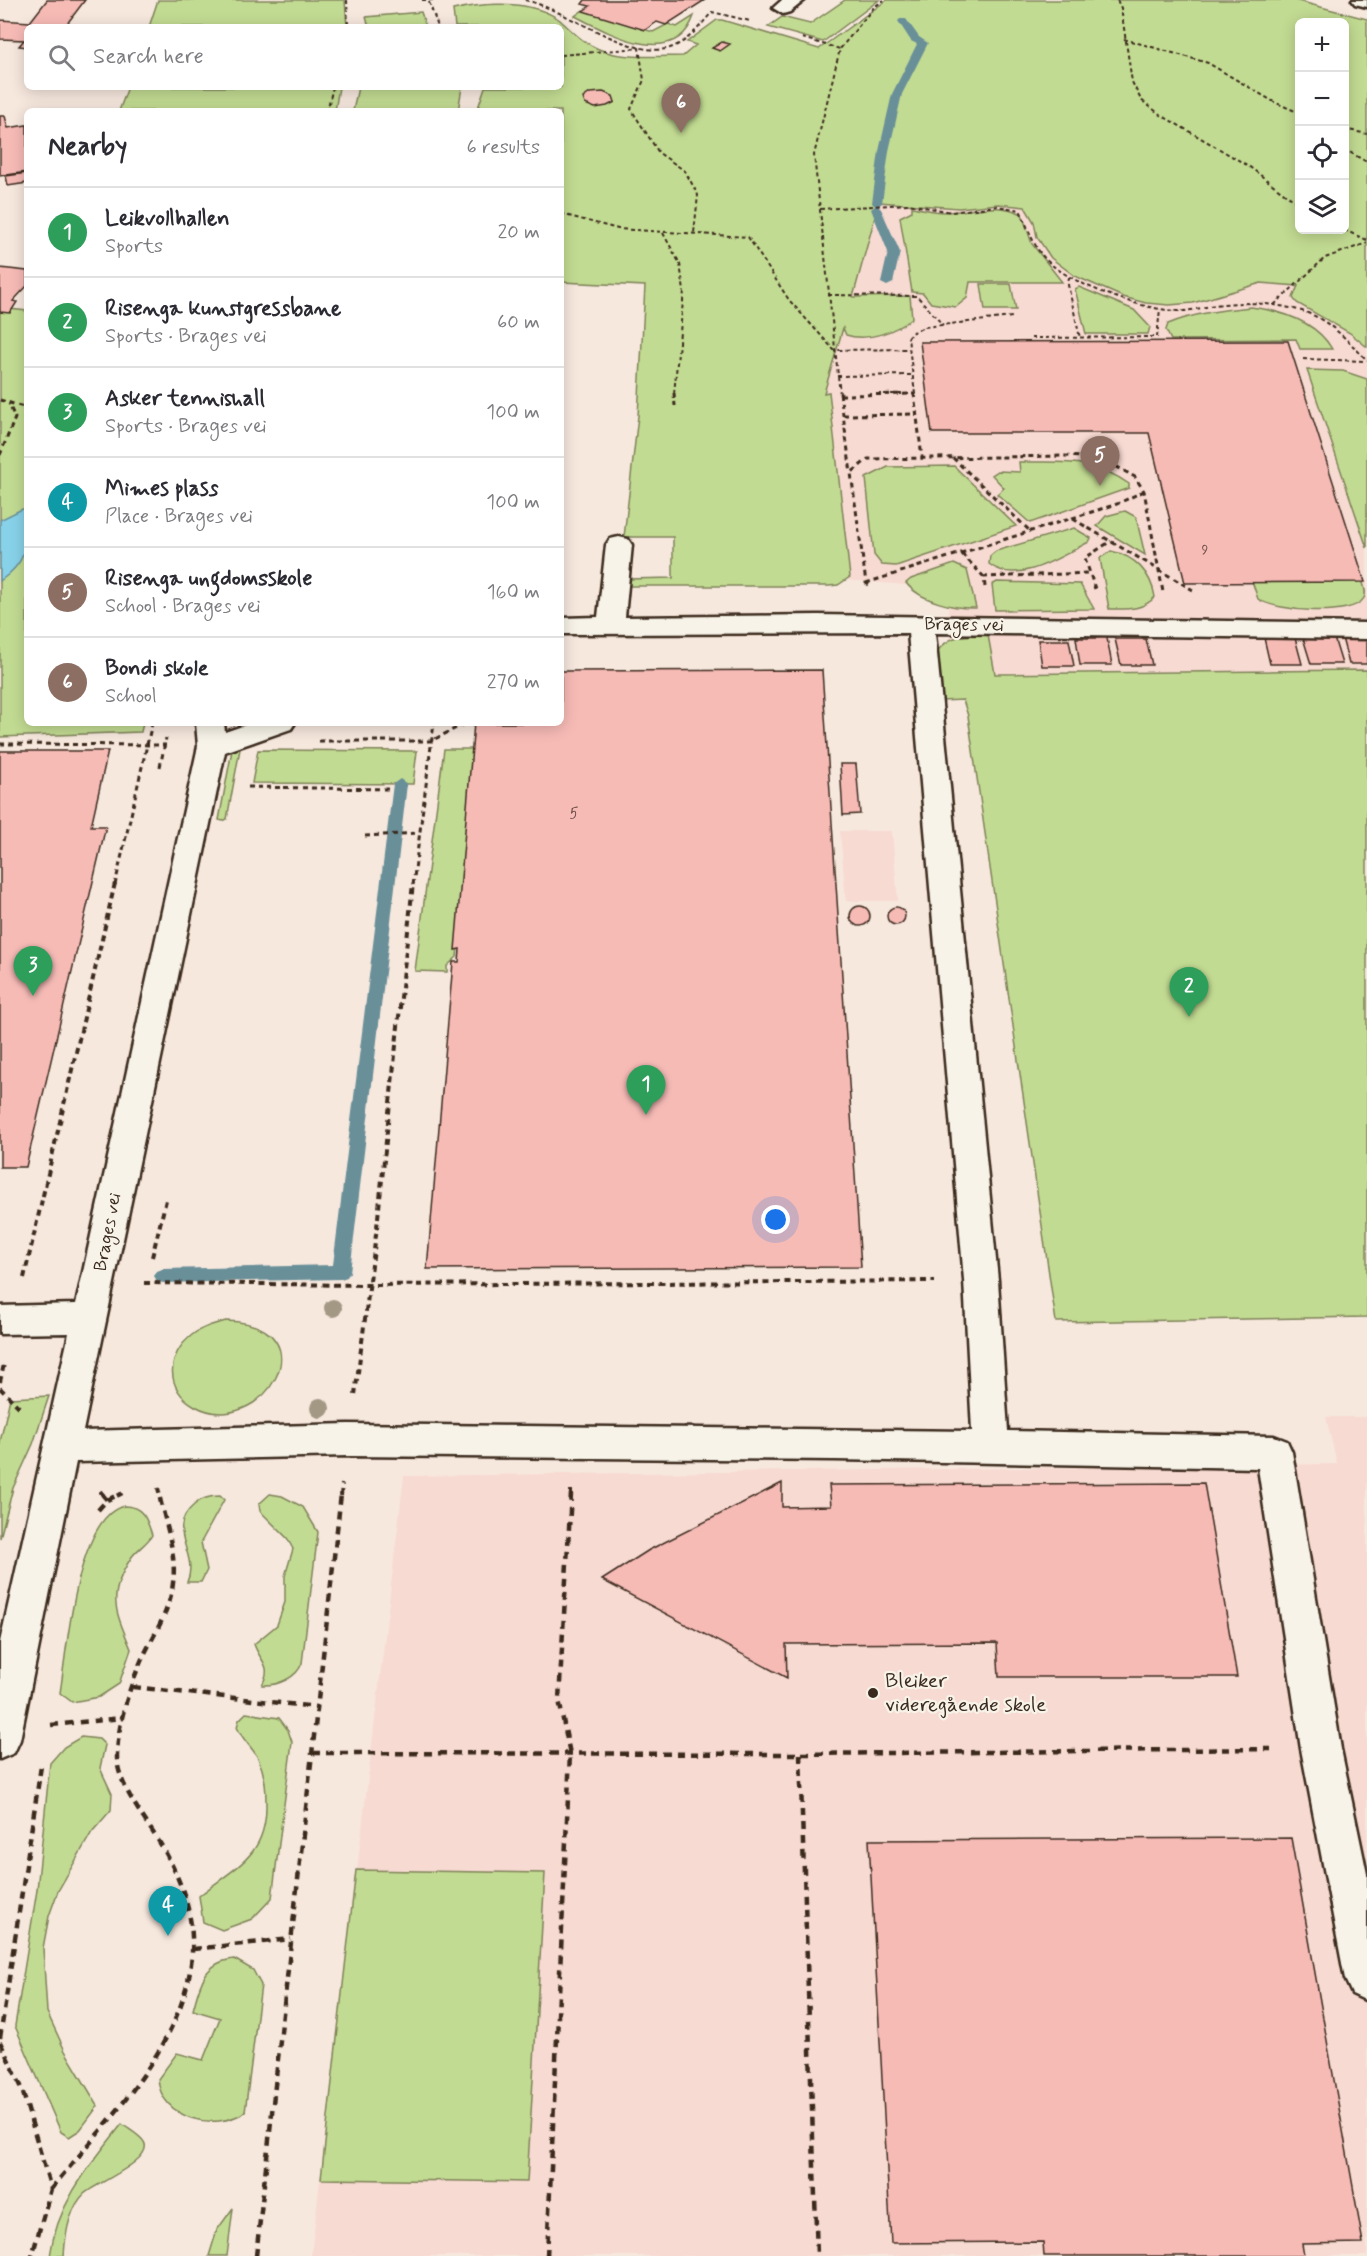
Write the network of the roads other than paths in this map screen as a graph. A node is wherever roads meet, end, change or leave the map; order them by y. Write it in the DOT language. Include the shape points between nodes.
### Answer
graph roads {
  1 [pos="1362,0"];
  2 [pos="1367,1"];
  3 [pos="620,545"];
  4 [pos="921,625"];
  5 [pos="564,626"];
  6 [pos="610,627"];
  7 [pos="1367,631"];
  8 [pos="262,726"];
  9 [pos="211,734"];
  10 [pos="90,1318"];
  11 [pos="0,1320"];
  12 [pos="61,1447"];
  13 [pos="991,1447"];
  14 [pos="0,1740"];
  15 [pos="1367,1979"];
  1 -- 2 [label="street"];
  3 -- 6 [label="street"];
  4 -- 6 [label="street, Brages vei"];
  4 -- 7 [label="street, Brages vei"];
  4 -- 13 [label="street" via="981,1280"];
  5 -- 6 [label="street, Brages vei"];
  8 -- 9 [label="street"];
  9 -- 10 [label="street, Brages vei"];
  10 -- 11 [label="street"];
  10 -- 12 [label="street, Brages vei"];
  12 -- 13 [label="street" via="348,1440"];
  12 -- 14 [label="street, Brages vei"];
  13 -- 15 [label="street" via="1274,1452 1321,1749"];
}
